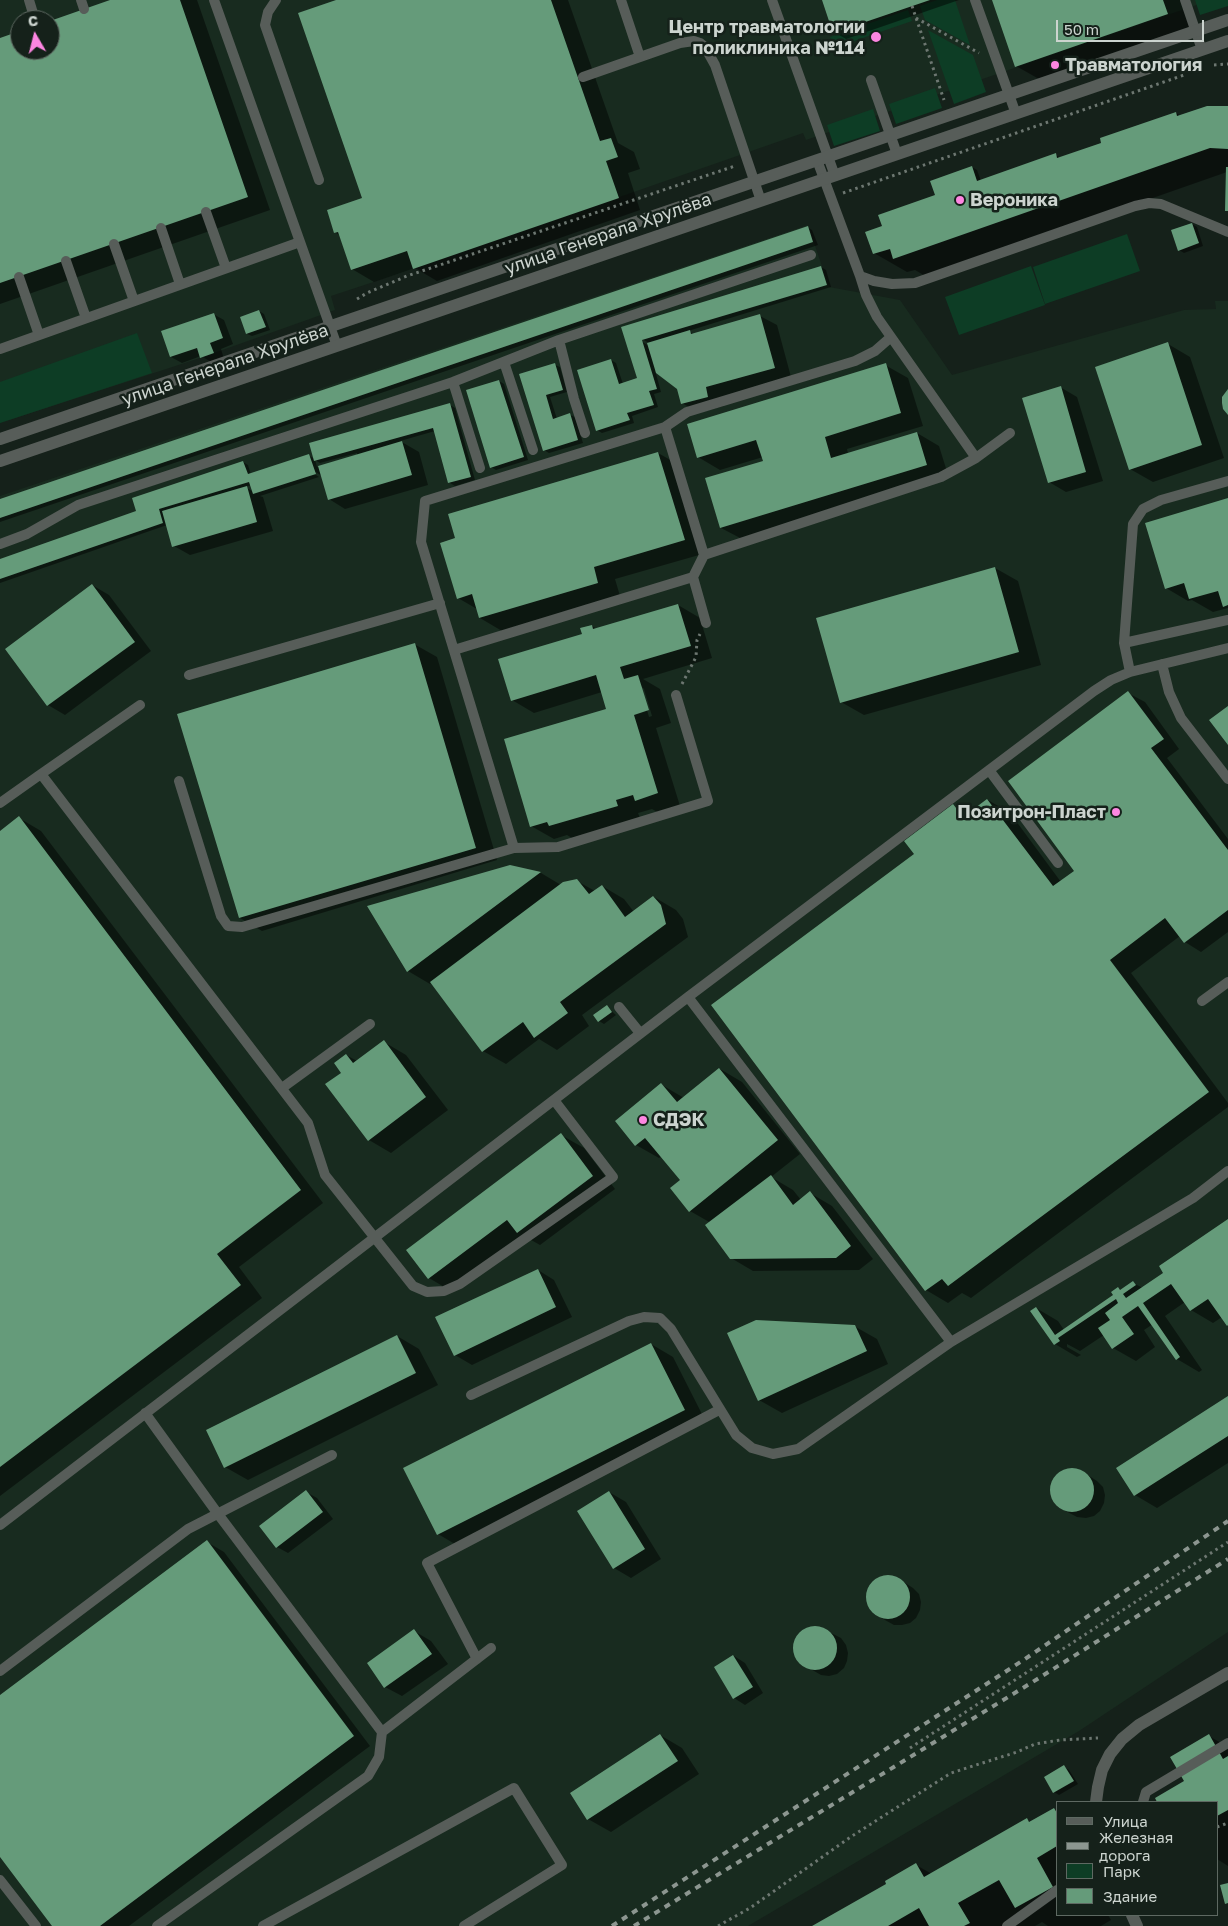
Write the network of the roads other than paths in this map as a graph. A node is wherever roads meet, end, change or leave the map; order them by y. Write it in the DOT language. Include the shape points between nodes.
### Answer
graph roads {
  1 [pos="214,0"];
  2 [pos="276,0"];
  3 [pos="621,0"];
  4 [pos="772,0"];
  5 [pos="975,0"];
  6 [pos="1185,0"];
  7 [pos="1228,20"];
  8 [pos="1196,31"];
  9 [pos="1228,41"];
  10 [pos="1202,50"];
  11 [pos="640,57"];
  12 [pos="583,77"];
  13 [pos="871,80"];
  14 [pos="1009,94"];
  15 [pos="1016,114"];
  16 [pos="890,135"];
  17 [pos="897,154"];
  18 [pos="823,158"];
  19 [pos="829,178"];
  20 [pos="320,180"];
  21 [pos="754,182"];
  22 [pos="761,201"];
  23 [pos="206,212"];
  24 [pos="161,228"];
  25 [pos="1228,232"];
  26 [pos="300,242"];
  27 [pos="114,244"];
  28 [pos="811,255"];
  29 [pos="66,261"];
  30 [pos="226,268"];
  31 [pos="860,276"];
  32 [pos="18,277"];
  33 [pos="180,284"];
  34 [pos="134,301"];
  35 [pos="86,318"];
  36 [pos="330,326"];
  37 [pos="39,335"];
  38 [pos="891,336"];
  39 [pos="560,340"];
  40 [pos="337,346"];
  41 [pos="0,349"];
  42 [pos="504,362"];
  43 [pos="453,382"];
  44 [pos="665,427"];
  45 [pos="585,433"];
  46 [pos="1010,433"];
  47 [pos="0,440"];
  48 [pos="533,450"];
  49 [pos="976,458"];
  50 [pos="0,461"];
  51 [pos="480,468"];
  52 [pos="1228,481"];
  53 [pos="0,544"];
  54 [pos="704,555"];
  55 [pos="693,578"];
  56 [pos="440,603"];
  57 [pos="1228,620"];
  58 [pos="706,623"];
  59 [pos="1124,643"];
  60 [pos="1228,648"];
  61 [pos="454,650"];
  62 [pos="1162,664"];
  63 [pos="1130,672"];
  64 [pos="189,676"];
  65 [pos="676,695"];
  66 [pos="140,705"];
  67 [pos="989,770"];
  68 [pos="41,774"];
  69 [pos="1228,779"];
  70 [pos="179,781"];
  71 [pos="0,803"];
  72 [pos="514,848"];
  73 [pos="1058,863"];
  74 [pos="1228,982"];
  75 [pos="688,997"];
  76 [pos="1202,1001"];
  77 [pos="619,1007"];
  78 [pos="370,1024"];
  79 [pos="640,1033"];
  80 [pos="282,1088"];
  81 [pos="554,1100"];
  82 [pos="1228,1171"];
  83 [pos="375,1236"];
  84 [pos="951,1342"];
  85 [pos="471,1395"];
  86 [pos="720,1410"];
  87 [pos="146,1412"];
  88 [pos="332,1455"];
  89 [pos="218,1514"];
  90 [pos="0,1524"];
  91 [pos="491,1648"];
  92 [pos="477,1659"];
  93 [pos="0,1671"];
  94 [pos="1228,1673"];
  95 [pos="382,1732"];
  96 [pos="1228,1743"];
  97 [pos="1096,1801"];
  98 [pos="1143,1801"];
  99 [pos="0,1880"];
  100 [pos="1056,1891"];
  101 [pos="36,1926"];
  102 [pos="157,1926"];
  103 [pos="263,1926"];
  104 [pos="464,1926"];
  105 [pos="1007,1926"];
  1 -- 26 [label="lane"];
  2 -- 20 [label="lane" via="265,25"];
  3 -- 11 [label="lane"];
  4 -- 18 [label="lane"];
  5 -- 14 [label="lane"];
  6 -- 8 [label="lane"];
  7 -- 8 [label="street, улица Генерала Хрулёва"];
  8 -- 10 [label="lane"];
  8 -- 14 [label="street, улица Генерала Хрулёва"];
  9 -- 10 [label="street, улица Генерала Хрулёва"];
  10 -- 15 [label="street, улица Генерала Хрулёва"];
  11 -- 12 [label="lane"];
  11 -- 21 [label="lane" via="680,43 694,42 705,47 715,65"];
  13 -- 16 [label="lane"];
  14 -- 15 [label="lane"];
  14 -- 16 [label="street, улица Генерала Хрулёва"];
  15 -- 17 [label="street, улица Генерала Хрулёва"];
  16 -- 17 [label="lane"];
  16 -- 18 [label="street, улица Генерала Хрулёва"];
  17 -- 19 [label="street, улица Генерала Хрулёва"];
  18 -- 19 [label="lane"];
  18 -- 21 [label="street, улица Генерала Хрулёва"];
  19 -- 22 [label="street, улица Генерала Хрулёва"];
  19 -- 31 [label="lane" via="830,198"];
  21 -- 22 [label="lane"];
  21 -- 36 [label="street, улица Генерала Хрулёва"];
  22 -- 40 [label="street, улица Генерала Хрулёва"];
  23 -- 30 [label="lane"];
  24 -- 33 [label="lane"];
  25 -- 31 [label="lane" via="1161,204 1149,203 915,283 892,284"];
  26 -- 30 [label="lane"];
  26 -- 36 [label="lane"];
  27 -- 34 [label="lane"];
  28 -- 39 [label="lane"];
  29 -- 35 [label="lane"];
  30 -- 33 [label="lane"];
  31 -- 38 [label="lane" via="870,302"];
  32 -- 37 [label="lane"];
  33 -- 34 [label="lane"];
  34 -- 35 [label="lane"];
  35 -- 37 [label="lane"];
  36 -- 40 [label="lane"];
  36 -- 47 [label="street, улица Генерала Хрулёва"];
  37 -- 41 [label="lane"];
  38 -- 44 [label="lane" via="875,351 855,361 687,412"];
  38 -- 49 [label="lane"];
  39 -- 42 [label="lane"];
  39 -- 45 [label="lane"];
  40 -- 50 [label="street, улица Генерала Хрулёва"];
  42 -- 43 [label="lane"];
  42 -- 48 [label="lane"];
  43 -- 51 [label="lane"];
  43 -- 53 [label="lane" via="78,504 28,534"];
  44 -- 54 [label="lane"];
  44 -- 56 [label="lane" via="426,501 421,542"];
  46 -- 49 [label="lane"];
  49 -- 54 [label="lane" via="941,477"];
  52 -- 59 [label="lane" via="1161,500 1143,509 1133,524"];
  54 -- 55 [label="lane"];
  55 -- 58 [label="lane"];
  55 -- 61 [label="lane"];
  56 -- 61 [label="lane"];
  56 -- 64 [label="lane"];
  57 -- 59 [label="lane"];
  59 -- 63 [label="lane"];
  60 -- 62 [label="lane"];
  61 -- 72 [label="lane"];
  62 -- 63 [label="lane"];
  62 -- 69 [label="lane" via="1169,692 1181,718"];
  63 -- 67 [label="lane" via="1094,691"];
  65 -- 72 [label="lane" via="708,801 558,847"];
  66 -- 68 [label="lane"];
  67 -- 73 [label="lane"];
  67 -- 75 [label="lane"];
  68 -- 71 [label="lane"];
  68 -- 80 [label="lane"];
  70 -- 72 [label="lane" via="221,916 228,926 242,927"];
  74 -- 76 [label="lane"];
  75 -- 79 [label="lane"];
  75 -- 84 [label="lane"];
  77 -- 79 [label="lane"];
  78 -- 80 [label="lane"];
  79 -- 81 [label="lane"];
  80 -- 83 [label="lane" via="308,1123 325,1174"];
  81 -- 83 [label="lane"];
  81 -- 83 [label="lane" via="613,1177 460,1284 444,1291 427,1292 413,1286"];
  82 -- 84 [label="lane" via="1193,1198"];
  83 -- 87 [label="lane"];
  84 -- 86 [label="lane" via="798,1449 773,1454 752,1448 736,1435"];
  85 -- 86 [label="lane" via="629,1321 644,1317 660,1318 671,1329"];
  86 -- 92 [label="lane" via="427,1563"];
  87 -- 89 [label="lane"];
  87 -- 90 [label="lane"];
  88 -- 89 [label="lane"];
  89 -- 93 [label="lane" via="188,1529"];
  89 -- 95 [label="lane"];
  91 -- 92 [label="lane"];
  92 -- 95 [label="lane"];
  94 -- 97 [label="street" via="1139,1725 1122,1739 1102,1770"];
  95 -- 102 [label="lane" via="379,1757 368,1776"];
  96 -- 98 [label="lane" via="1146,1792"];
  99 -- 101 [label="lane"];
  100 -- 105 [label="lane"];
  103 -- 104 [label="lane" via="514,1788 562,1865"];
}
